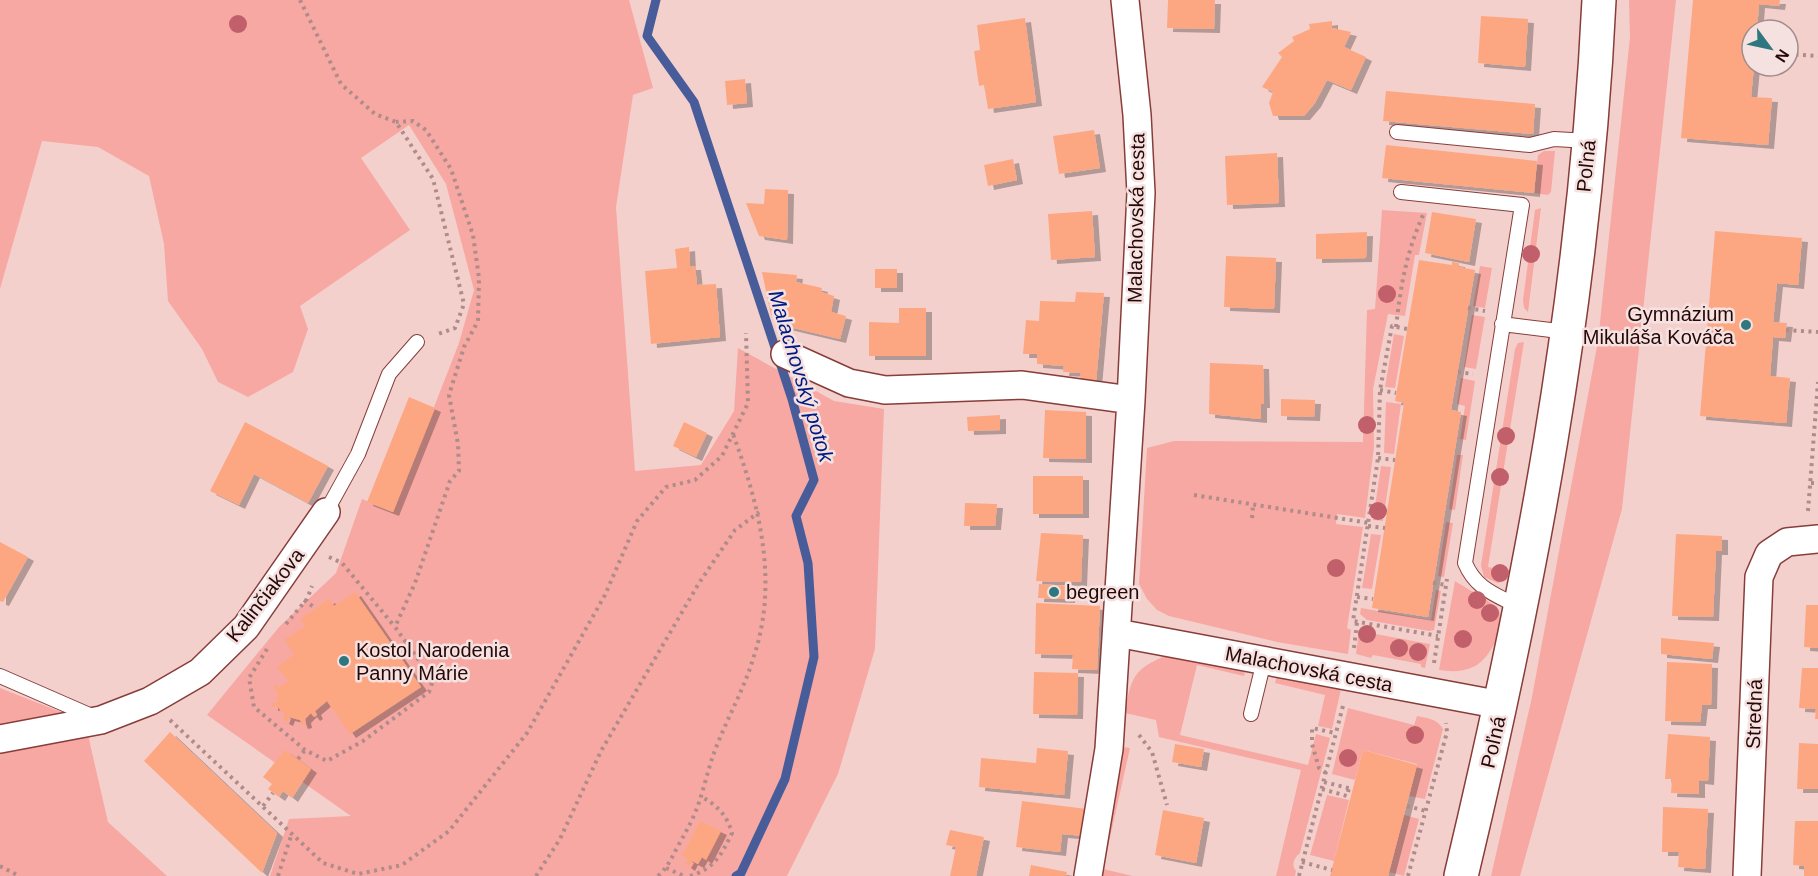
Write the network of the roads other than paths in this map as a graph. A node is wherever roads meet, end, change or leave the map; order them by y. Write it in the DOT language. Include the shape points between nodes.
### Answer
graph roads {
  1 [pos="1125,0"];
  2 [pos="1599,0"];
  3 [pos="1396,132"];
  4 [pos="1589,141"];
  5 [pos="1401,192"];
  6 [pos="1502,324"];
  7 [pos="1567,332"];
  8 [pos="417,342"];
  9 [pos="785,354"];
  10 [pos="1131,400"];
  11 [pos="326,512"];
  12 [pos="1812,539"];
  13 [pos="1521,608"];
  14 [pos="1117,633"];
  15 [pos="1264,660"];
  16 [pos="0,676"];
  17 [pos="1501,705"];
  18 [pos="1251,714"];
  19 [pos="101,720"];
  20 [pos="0,739"];
  21 [pos="1088,876"];
  22 [pos="1461,876"];
  23 [pos="1748,876"];
  1 -- 10 [label="street, Malachovská cesta" via="1141,193"];
  2 -- 4 [label="street, Poľná"];
  3 -- 4 [label="lane" via="1530,145 1554,139"];
  4 -- 7 [label="street, Poľná"];
  5 -- 6 [label="lane" via="1522,205"];
  6 -- 7 [label="lane"];
  6 -- 13 [label="lane" via="1465,563 1470,576 1484,589"];
  7 -- 13 [label="street, Poľná" via="1553,435"];
  8 -- 11 [label="lane" via="389,374 358,454"];
  9 -- 10 [label="street" via="849,383 885,390 1022,385"];
  10 -- 14 [label="street, Malachovská cesta"];
  11 -- 19 [label="street, Kalinčiakova" via="246,627 200,672 150,701"];
  12 -- 23 [label="street, Stredná" via="1787,542 1764,565"];
  13 -- 17 [label="street, Poľná"];
  14 -- 15 [label="street, Malachovská cesta"];
  14 -- 21 [label="street, Malachovská cesta" via="1109,749"];
  15 -- 17 [label="street, Malachovská cesta" via="1351,666"];
  15 -- 18 [label="lane"];
  16 -- 19 [label="lane"];
  17 -- 22 [label="street, Poľná"];
  19 -- 20 [label="street, Kalinčiakova"];
}
